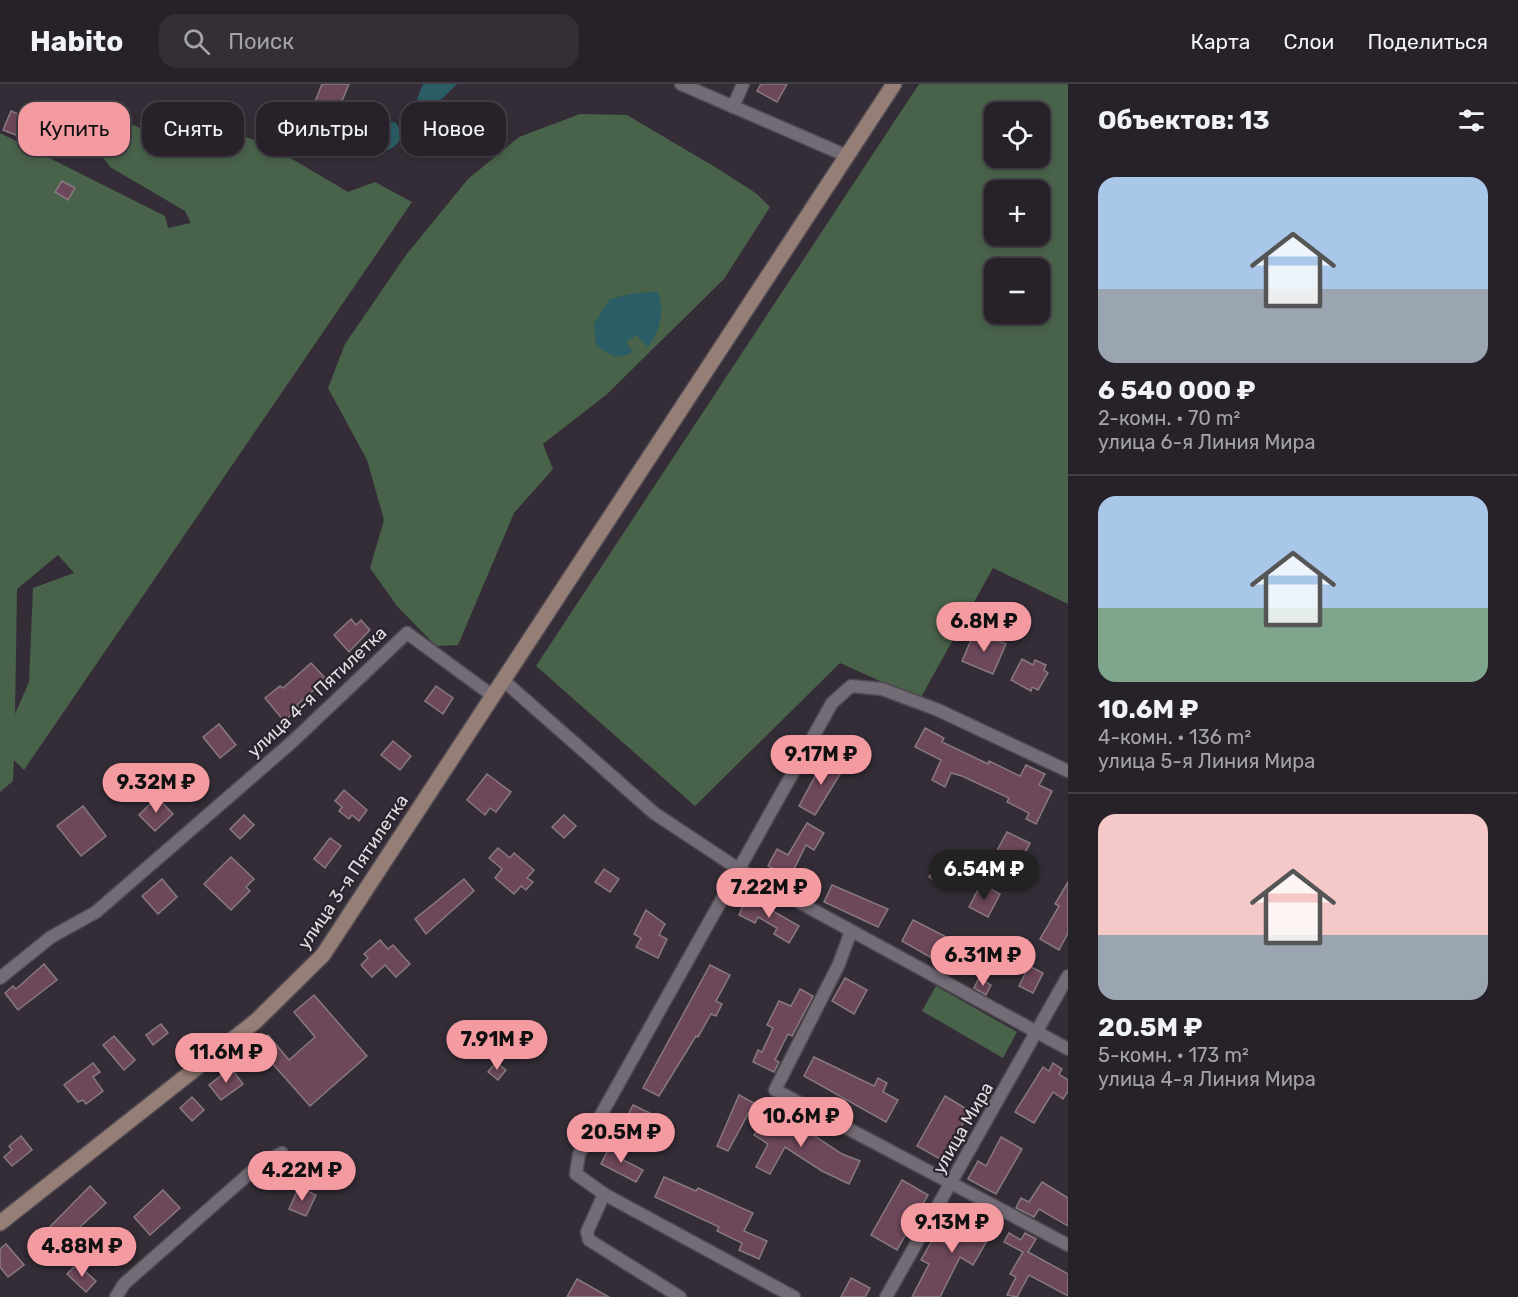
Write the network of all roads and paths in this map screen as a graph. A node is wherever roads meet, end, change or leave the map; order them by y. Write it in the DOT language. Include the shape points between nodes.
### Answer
graph roads {
  1 [pos="681,84"];
  2 [pos="743,84"];
  3 [pos="894,84"];
  4 [pos="733,107"];
  5 [pos="847,156"];
  6 [pos="503,680"];
  7 [pos="493,696"];
  8 [pos="1068,771"];
  9 [pos="740,870"];
  10 [pos="851,931"];
  11 [pos="1068,976"];
  12 [pos="0,978"];
  13 [pos="1039,1032"];
  14 [pos="1068,1049"];
  15 [pos="282,1153"];
  16 [pos="952,1183"];
  17 [pos="604,1194"];
  18 [pos="0,1223"];
  19 [pos="1068,1245"];
  20 [pos="116,1297"];
  21 [pos="680,1297"];
  22 [pos="794,1297"];
  23 [pos="886,1297"];
  1 -- 4 [label="street"];
  2 -- 4 [label="street"];
  3 -- 5 [label="main road, улица 3-я Пятилетка"];
  4 -- 5 [label="street"];
  5 -- 6 [label="main road, улица 3-я Пятилетка"];
  6 -- 7 [label="main road, улица 3-я Пятилетка"];
  6 -- 9 [label="street" via="654,813"];
  7 -- 12 [label="street, улица 4-я Пятилетка" via="407,633 292,742 96,912 51,937"];
  7 -- 18 [label="main road, улица 3-я Пятилетка" via="323,956 256,1021"];
  8 -- 9 [label="street" via="927,706 882,689 851,686 832,703"];
  9 -- 10 [label="street"];
  9 -- 17 [label="street" via="579,1154 576,1174"];
  10 -- 13 [label="street"];
  10 -- 16 [label="street" via="839,964 775,1090"];
  11 -- 13 [label="street, улица Мира"];
  13 -- 14 [label="street"];
  13 -- 16 [label="street, улица Мира"];
  15 -- 20 [label="street" via="260,1164 124,1284"];
  16 -- 19 [label="street"];
  16 -- 23 [label="street, улица Мира"];
  17 -- 21 [label="street" via="587,1232 589,1240"];
  17 -- 22 [label="street"];
}
